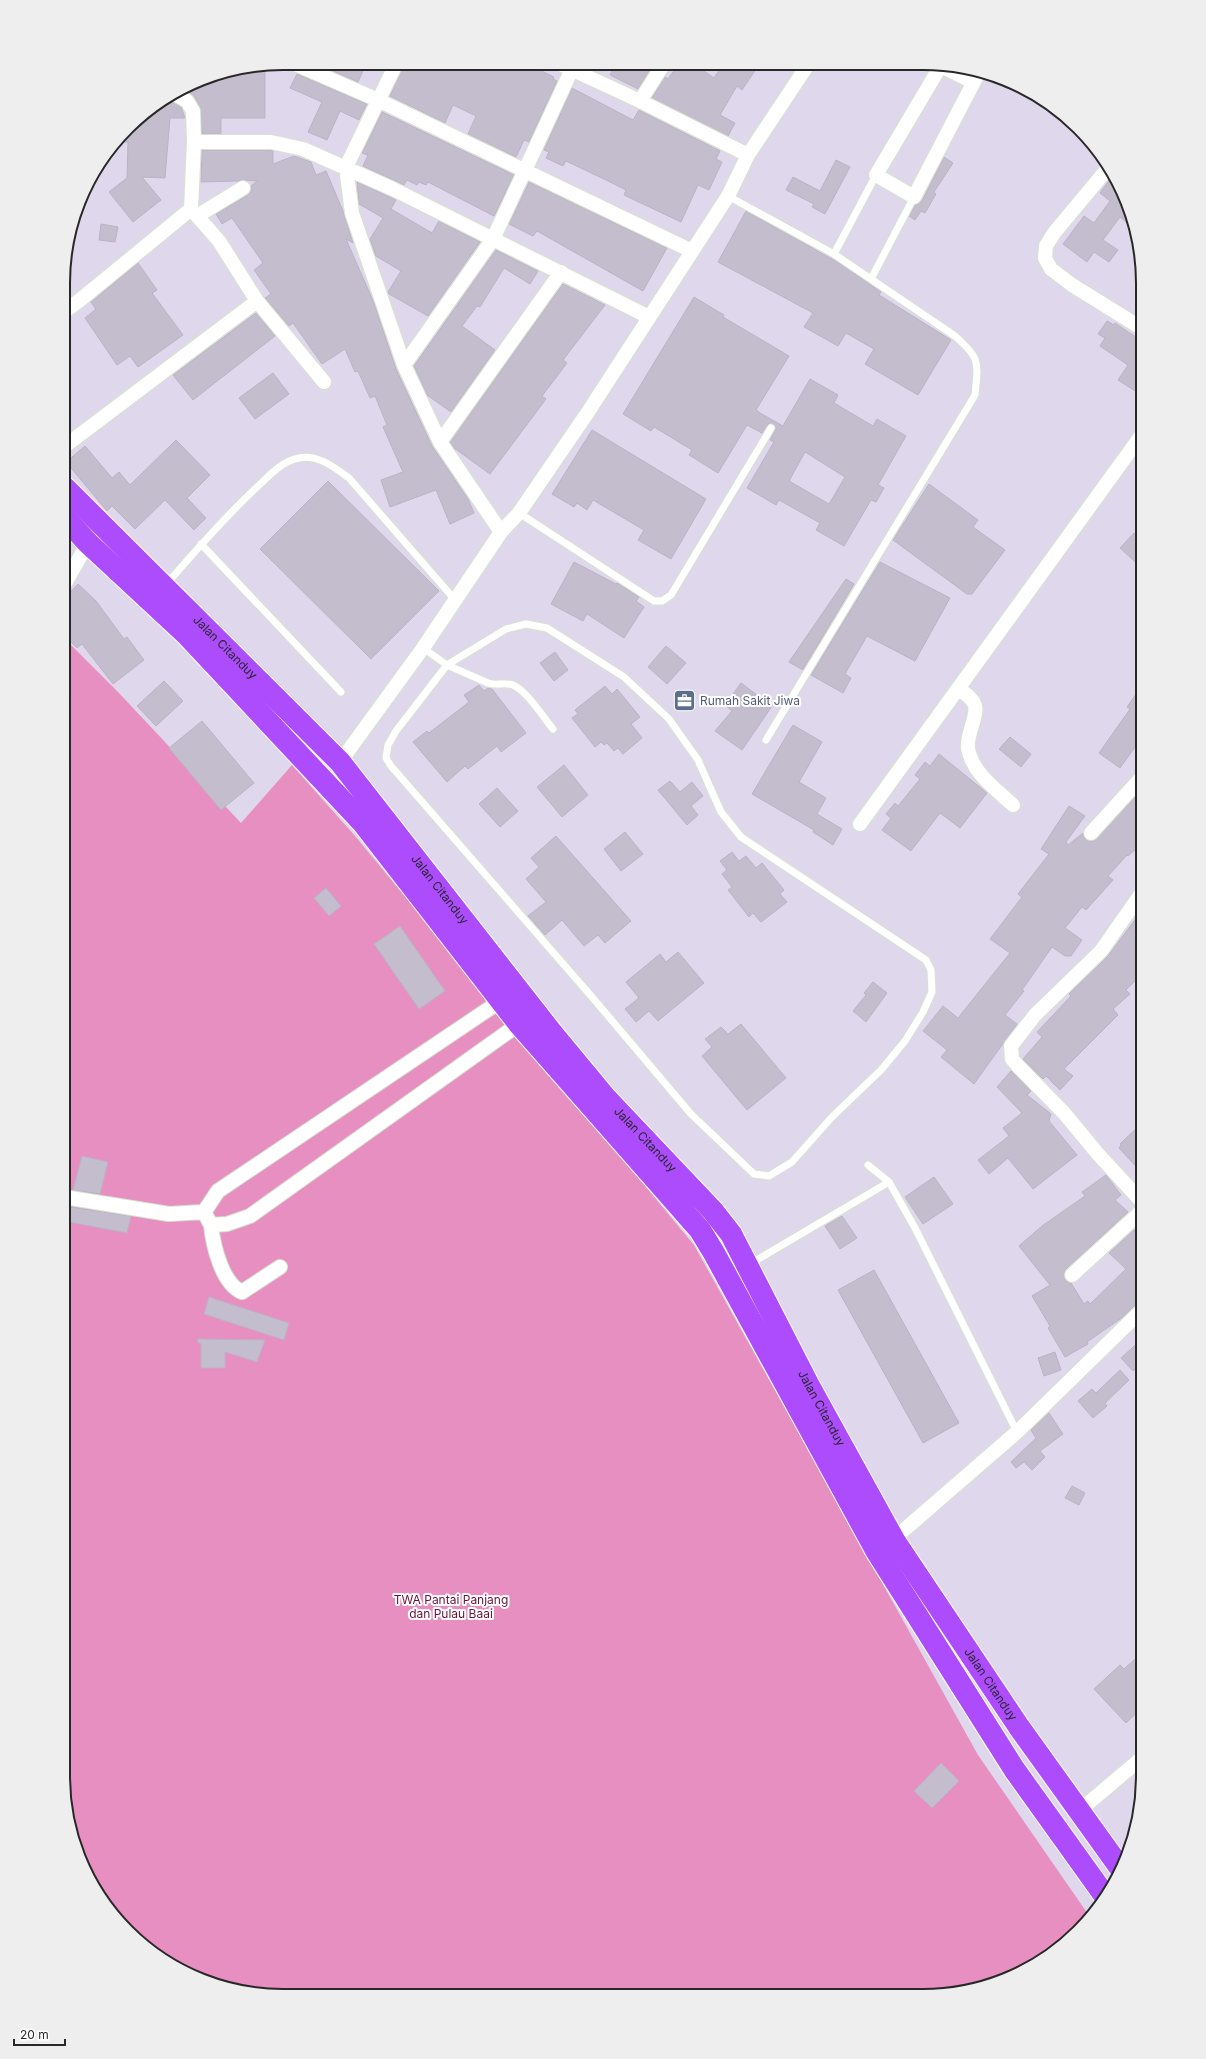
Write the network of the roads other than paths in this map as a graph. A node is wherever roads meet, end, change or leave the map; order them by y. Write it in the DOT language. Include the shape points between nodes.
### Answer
graph roads {
  1 [pos="309,70"];
  2 [pos="393,70"];
  3 [pos="566,70"];
  4 [pos="573,70"];
  5 [pos="660,70"];
  6 [pos="804,70"];
  7 [pos="938,70"];
  8 [pos="976,77"];
  9 [pos="180,97"];
  10 [pos="378,100"];
  11 [pos="640,101"];
  12 [pos="194,142"];
  13 [pos="748,155"];
  14 [pos="346,167"];
  15 [pos="526,171"];
  16 [pos="1104,172"];
  17 [pos="876,176"];
  18 [pos="243,188"];
  19 [pos="728,196"];
  20 [pos="914,197"];
  21 [pos="194,212"];
  22 [pos="493,239"];
  23 [pos="692,251"];
  24 [pos="834,254"];
  25 [pos="561,272"];
  26 [pos="871,279"];
  27 [pos="257,300"];
  28 [pos="70,307"];
  29 [pos="649,316"];
  30 [pos="1136,325"];
  31 [pos="404,364"];
  32 [pos="324,382"];
  33 [pos="771,428"];
  34 [pos="70,442"];
  35 [pos="440,442"];
  36 [pos="1136,443"];
  37 [pos="70,493"];
  38 [pos="519,513"];
  39 [pos="70,524"];
  40 [pos="501,532"];
  41 [pos="88,543"];
  42 [pos="201,544"];
  43 [pos="70,574"];
  44 [pos="165,587"];
  45 [pos="456,602"];
  46 [pos="423,648"];
  47 [pos="447,665"];
  48 [pos="958,688"];
  49 [pos="341,692"];
  50 [pos="553,729"];
  51 [pos="766,740"];
  52 [pos="340,762"];
  53 [pos="1136,784"];
  54 [pos="1014,805"];
  55 [pos="860,824"];
  56 [pos="1091,833"];
  57 [pos="1136,901"];
  58 [pos="509,995"];
  59 [pos="528,1018"];
  60 [pos="868,1165"];
  61 [pos="889,1182"];
  62 [pos="1136,1195"];
  63 [pos="70,1198"];
  64 [pos="204,1212"];
  65 [pos="1136,1217"];
  66 [pos="211,1225"];
  67 [pos="748,1265"];
  68 [pos="280,1267"];
  69 [pos="1072,1276"];
  70 [pos="1136,1316"];
  71 [pos="1017,1432"];
  72 [pos="885,1546"];
  73 [pos="1136,1762"];
  74 [pos="1079,1811"];
  75 [pos="1117,1863"];
  76 [pos="1102,1891"];
  1 -- 10 [label="street"];
  2 -- 10 [label="street"];
  3 -- 15 [label="street"];
  4 -- 11 [label="street"];
  5 -- 11 [label="street"];
  6 -- 13 [label="street"];
  7 -- 17 [label="street"];
  8 -- 20 [label="street"];
  9 -- 12 [label="street" via="187,101 193,111"];
  10 -- 14 [label="street"];
  10 -- 15 [label="street"];
  11 -- 13 [label="street"];
  12 -- 14 [label="street" via="271,142 303,149"];
  12 -- 21 [label="street"];
  13 -- 19 [label="street"];
  14 -- 22 [label="street"];
  14 -- 31 [label="street" via="352,213"];
  15 -- 22 [label="street"];
  15 -- 23 [label="street"];
  16 -- 30 [label="street" via="1054,233 1046,246 1045,258 1051,269 1072,285"];
  17 -- 20 [label="street"];
  17 -- 24 [label="lane"];
  18 -- 21 [label="street"];
  19 -- 23 [label="street"];
  19 -- 24 [label="lane"];
  20 -- 26 [label="lane"];
  21 -- 27 [label="street" via="219,241"];
  21 -- 28 [label="street"];
  22 -- 25 [label="street"];
  22 -- 31 [label="street"];
  23 -- 29 [label="street"];
  24 -- 26 [label="lane"];
  25 -- 29 [label="street"];
  25 -- 35 [label="street"];
  26 -- 51 [label="lane" via="955,336 972,352 977,367 975,395"];
  27 -- 32 [label="street"];
  27 -- 34 [label="street"];
  29 -- 38 [label="street"];
  31 -- 35 [label="street"];
  33 -- 38 [label="lane" via="671,595 662,601 654,601"];
  35 -- 40 [label="street"];
  36 -- 48 [label="street"];
  37 -- 44 [label="main road, Jalan Citanduy"];
  38 -- 40 [label="street"];
  39 -- 41 [label="main road, Jalan Citanduy"];
  40 -- 45 [label="street"];
  41 -- 43 [label="street"];
  41 -- 58 [label="main road, Jalan Citanduy" via="187,635 363,823"];
  42 -- 44 [label="lane"];
  42 -- 45 [label="lane" via="279,467 299,458 313,458 331,464 349,478"];
  42 -- 49 [label="lane"];
  44 -- 52 [label="main road, Jalan Citanduy"];
  45 -- 46 [label="street"];
  46 -- 47 [label="lane"];
  46 -- 52 [label="street"];
  47 -- 47 [label="lane" via="506,629 526,624 547,628 624,678 669,719 698,760 721,812 740,837 926,960 931,970 932,992 905,1041 881,1070 832,1117 792,1162 769,1176 754,1174 691,1114 572,973 390,766 386,758 388,745"];
  47 -- 50 [label="lane" via="494,685 511,684 520,688"];
  48 -- 54 [label="street" via="973,701 976,708 968,748 973,760 980,773"];
  48 -- 55 [label="street"];
  52 -- 58 [label="main road, Jalan Citanduy"];
  53 -- 56 [label="street"];
  57 -- 62 [label="street" via="1101,951 1035,1015 1011,1046 1012,1059 1064,1113"];
  58 -- 59 [label="main road, Jalan Citanduy"];
  58 -- 64 [label="street" via="218,1191"];
  59 -- 66 [label="street" via="250,1216 227,1224"];
  59 -- 67 [label="main road, Jalan Citanduy" via="713,1212 731,1234"];
  59 -- 72 [label="main road, Jalan Citanduy" via="700,1230"];
  60 -- 61 [label="lane"];
  61 -- 67 [label="lane"];
  61 -- 71 [label="lane" via="915,1228"];
  63 -- 64 [label="street" via="169,1214"];
  64 -- 66 [label="street"];
  65 -- 69 [label="street"];
  66 -- 68 [label="street" via="216,1254 236,1289 242,1292"];
  67 -- 72 [label="main road, Jalan Citanduy"];
  70 -- 71 [label="street"];
  71 -- 72 [label="street"];
  72 -- 74 [label="main road, Jalan Citanduy"];
  72 -- 76 [label="main road, Jalan Citanduy" via="1014,1769"];
  73 -- 74 [label="street"];
  74 -- 75 [label="main road, Jalan Citanduy"];
}
